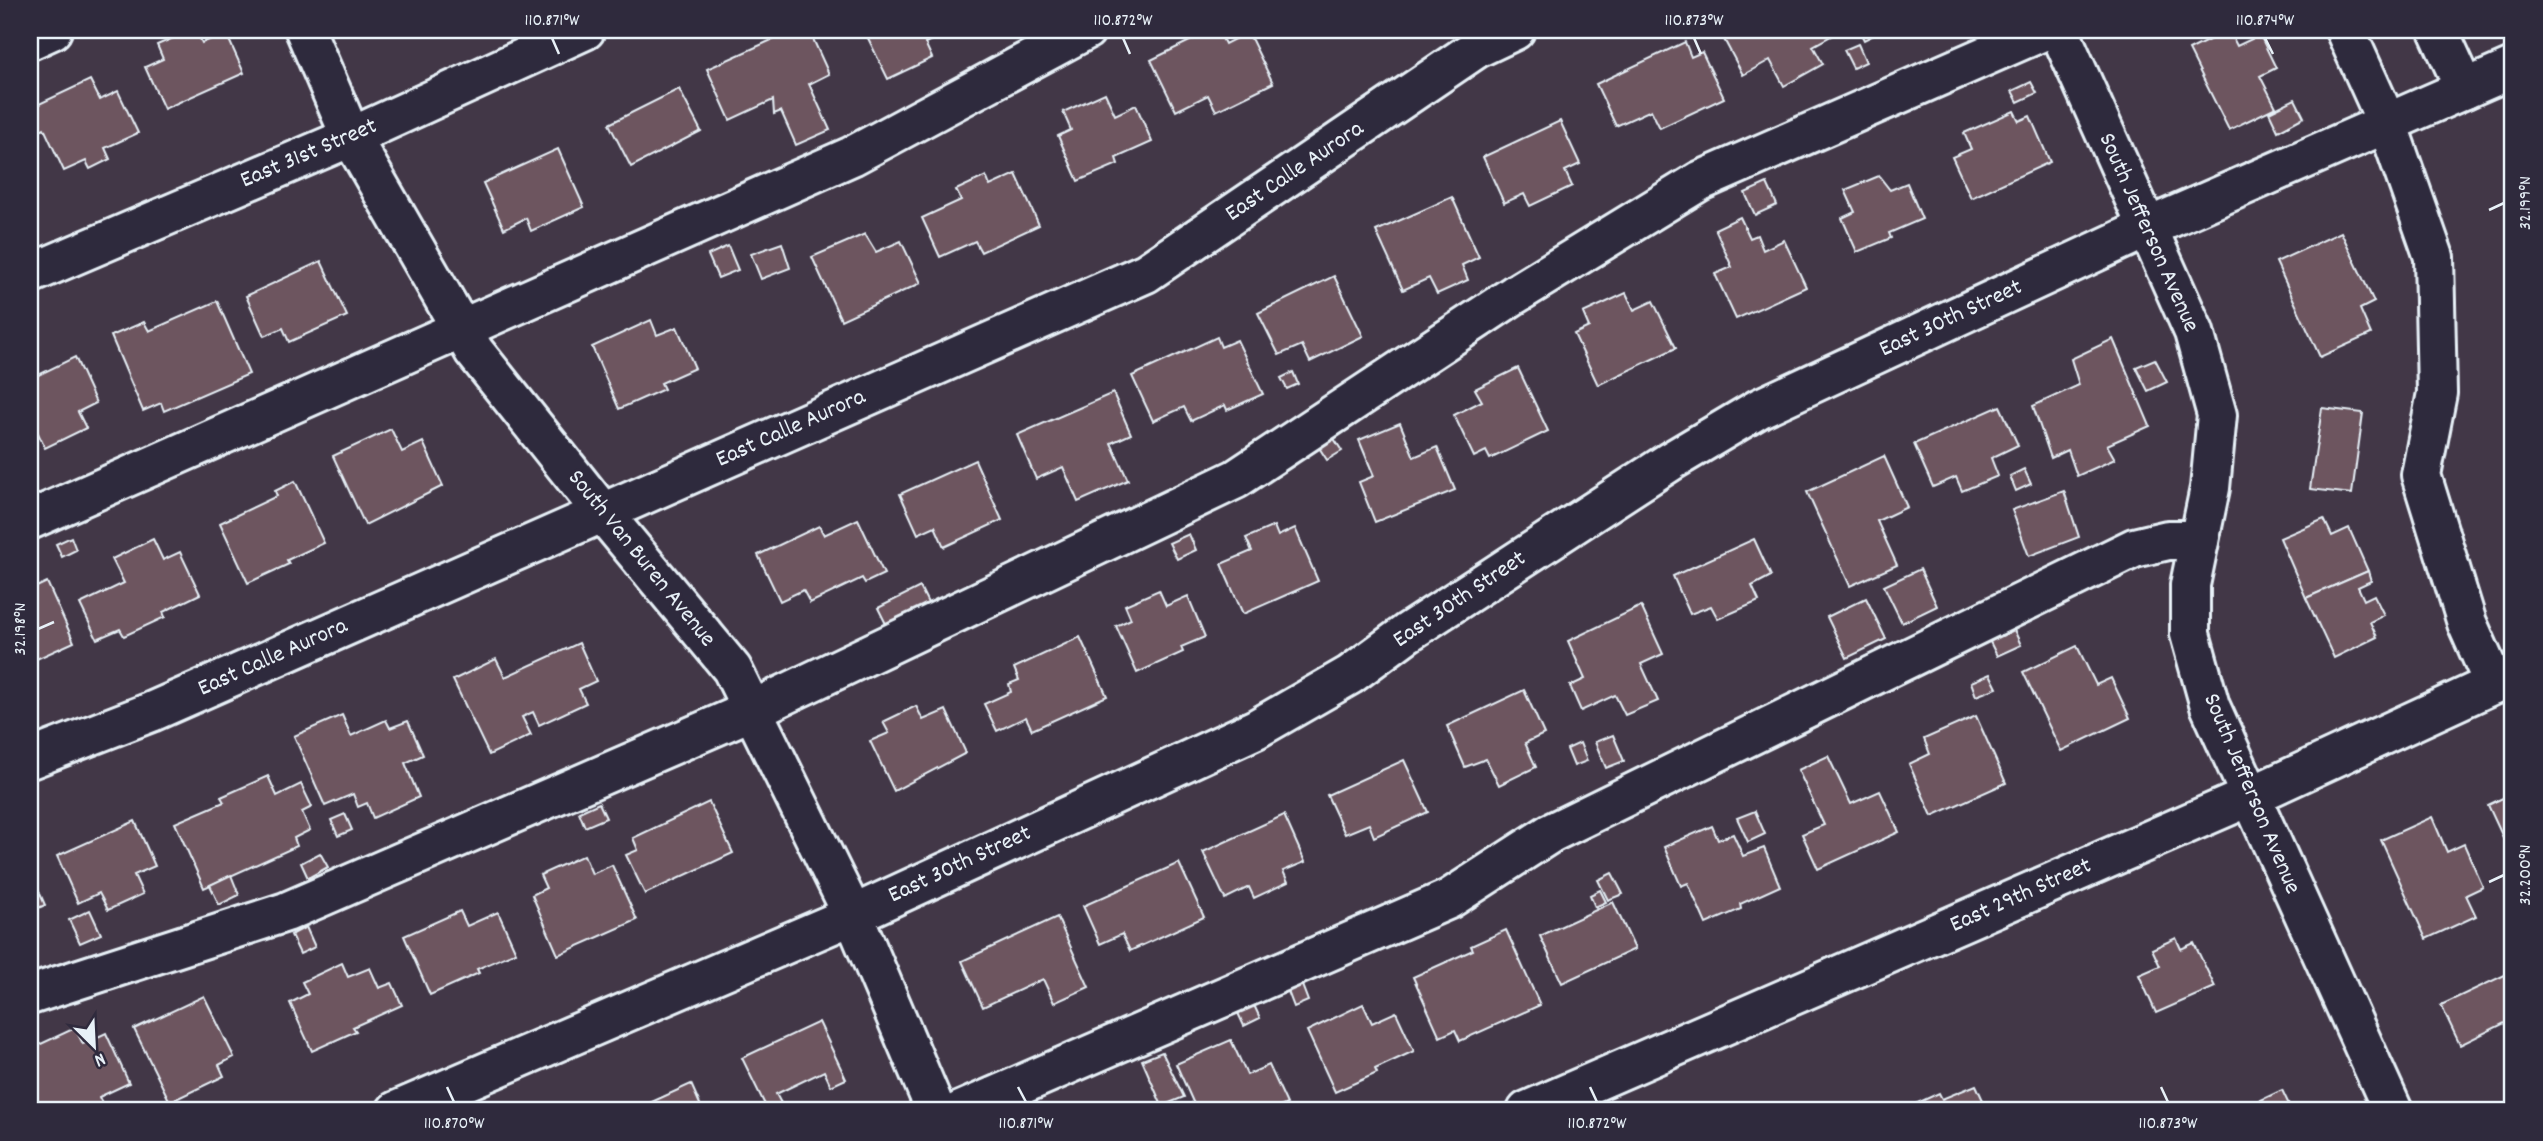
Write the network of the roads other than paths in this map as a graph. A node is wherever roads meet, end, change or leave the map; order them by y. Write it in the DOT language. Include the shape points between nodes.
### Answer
graph roads {
  1 [pos="52,30"];
  2 [pos="305,30"];
  3 [pos="585,30"];
  4 [pos="1086,30"];
  5 [pos="1515,30"];
  6 [pos="2045,30"];
  7 [pos="2059,30"];
  8 [pos="2345,30"];
  9 [pos="2438,30"];
  10 [pos="30,40"];
  11 [pos="2513,68"];
  12 [pos="2465,89"];
  13 [pos="2387,123"];
  14 [pos="351,137"];
  15 [pos="2147,228"];
  16 [pos="30,274"];
  17 [pos="462,329"];
  18 [pos="602,512"];
  19 [pos="30,520"];
  20 [pos="2199,540"];
  21 [pos="2504,679"];
  22 [pos="752,709"];
  23 [pos="30,758"];
  24 [pos="2251,796"];
  25 [pos="853,915"];
  26 [pos="30,995"];
  27 [pos="396,1111"];
  28 [pos="936,1111"];
  29 [pos="961,1111"];
  30 [pos="1527,1111"];
  31 [pos="2393,1111"];
  1 -- 10 [label="street"];
  2 -- 14 [label="street, South Van Buren Avenue"];
  3 -- 14 [label="street, East 31st Street"];
  4 -- 17 [label="street" via="852,156"];
  5 -- 18 [label="street, East Calle Aurora" via="1477,48 1146,273"];
  6 -- 22 [label="street" via="1700,181 1514,295 1236,479"];
  7 -- 15 [label="street, South Jefferson Avenue"];
  8 -- 13 [label="street"];
  9 -- 12 [label="street"];
  11 -- 12 [label="street, East 30th Street"];
  12 -- 13 [label="street, East 30th Street"];
  13 -- 15 [label="street, East 30th Street"];
  13 -- 21 [label="street" via="2434,257 2437,393 2421,475 2467,623"];
  14 -- 16 [label="street, East 31st Street"];
  14 -- 17 [label="street, South Van Buren Avenue"];
  15 -- 20 [label="street, South Jefferson Avenue" via="2194,332 2217,415"];
  15 -- 25 [label="street, East 30th Street" via="1760,408 1407,633 1350,675 1256,729"];
  17 -- 18 [label="street, South Van Buren Avenue" via="474,351"];
  17 -- 19 [label="street"];
  18 -- 22 [label="street, South Van Buren Avenue" via="732,669"];
  18 -- 23 [label="street, East Calle Aurora" via="151,712"];
  20 -- 24 [label="street, South Jefferson Avenue" via="2190,584 2190,634 2212,712"];
  20 -- 29 [label="street" via="2168,540 2134,548 1551,833 1449,899"];
  21 -- 24 [label="street, East 29th Street"];
  22 -- 25 [label="street, South Van Buren Avenue"];
  22 -- 26 [label="street" via="286,912"];
  24 -- 30 [label="street, East 29th Street"];
  24 -- 31 [label="street, South Jefferson Avenue"];
  25 -- 27 [label="street, East 30th Street"];
  25 -- 28 [label="street, South Van Buren Avenue"];
}
